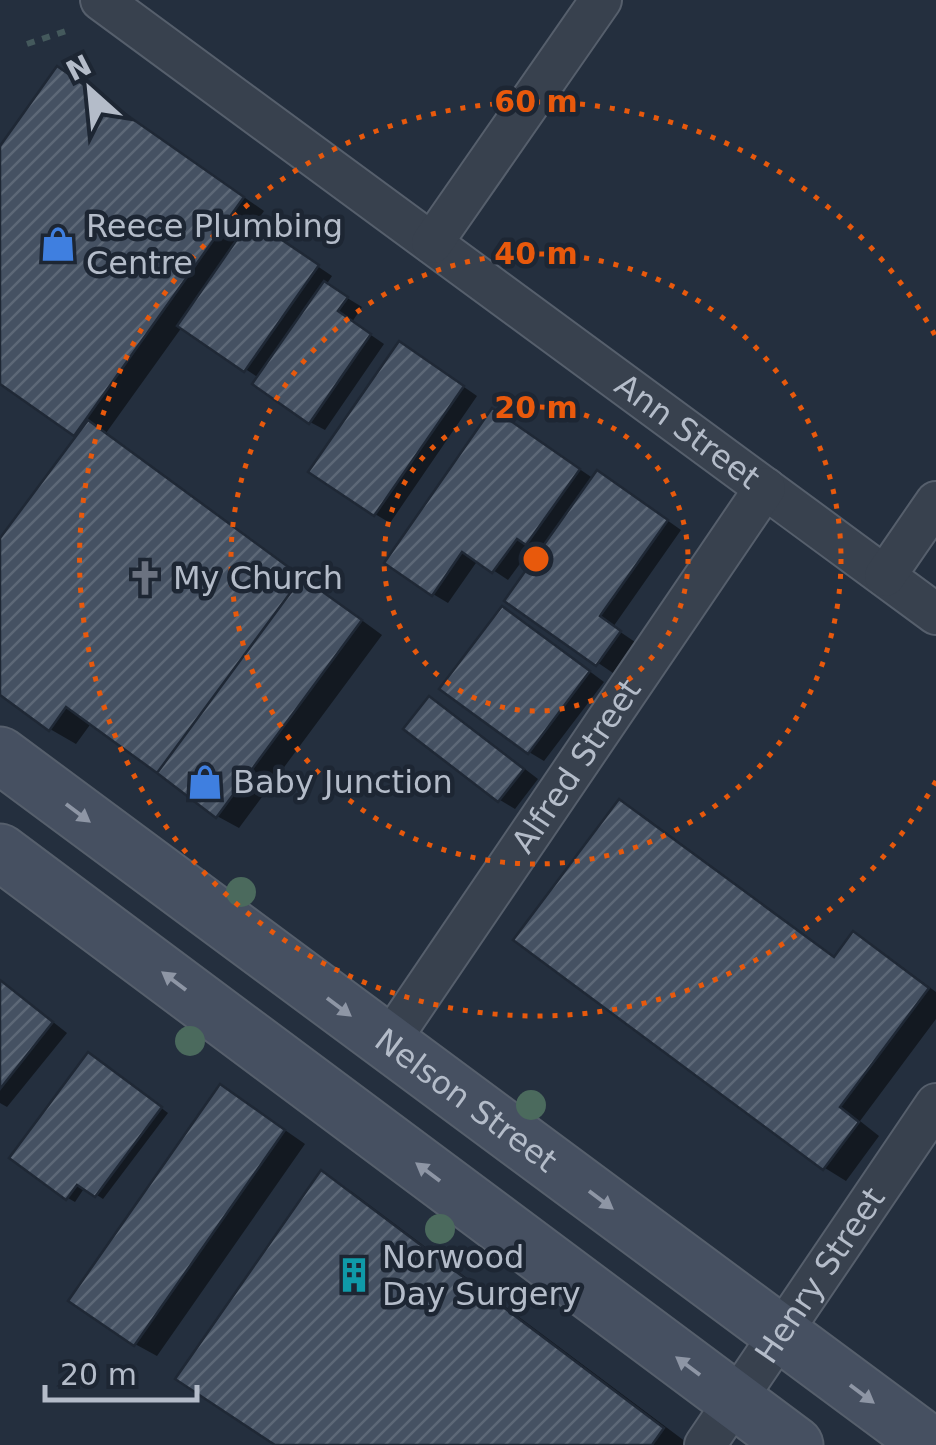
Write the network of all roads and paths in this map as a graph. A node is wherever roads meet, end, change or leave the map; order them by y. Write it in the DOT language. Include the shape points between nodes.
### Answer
graph roads {
  1 [pos="101,0"];
  2 [pos="601,0"];
  3 [pos="70,30"];
  4 [pos="27,44"];
  5 [pos="432,243"];
  6 [pos="766,488"];
  7 [pos="936,502"];
  8 [pos="884,576"];
  9 [pos="936,614"];
  10 [pos="0,755"];
  11 [pos="0,852"];
  12 [pos="388,1043"];
  13 [pos="936,1104"];
  14 [pos="344,1109"];
  15 [pos="780,1334"];
  16 [pos="734,1400"];
  17 [pos="705,1445"];
  18 [pos="794,1445"];
  19 [pos="931,1445"];
  1 -- 5 [label="street, Ann Street"];
  2 -- 5 [label="street"];
  3 -- 4 [label="path"];
  5 -- 6 [label="street, Ann Street"];
  6 -- 8 [label="street, Ann Street"];
  6 -- 12 [label="street, Alfred Street"];
  7 -- 8 [label="street"];
  8 -- 9 [label="street, Ann Street"];
  10 -- 12 [label="main road, Nelson Street, one-way"];
  14 -- 11 [label="main road, one-way"];
  12 -- 14 [label="main road"];
  12 -- 15 [label="main road, Nelson Street, one-way"];
  13 -- 15 [label="street, Henry Street"];
  16 -- 14 [label="main road, one-way"];
  15 -- 16 [label="street, Henry Street"];
  15 -- 19 [label="main road, Nelson Street, one-way"];
  16 -- 17 [label="street, Henry Street"];
  16 -- 18 [label="main road"];
}
